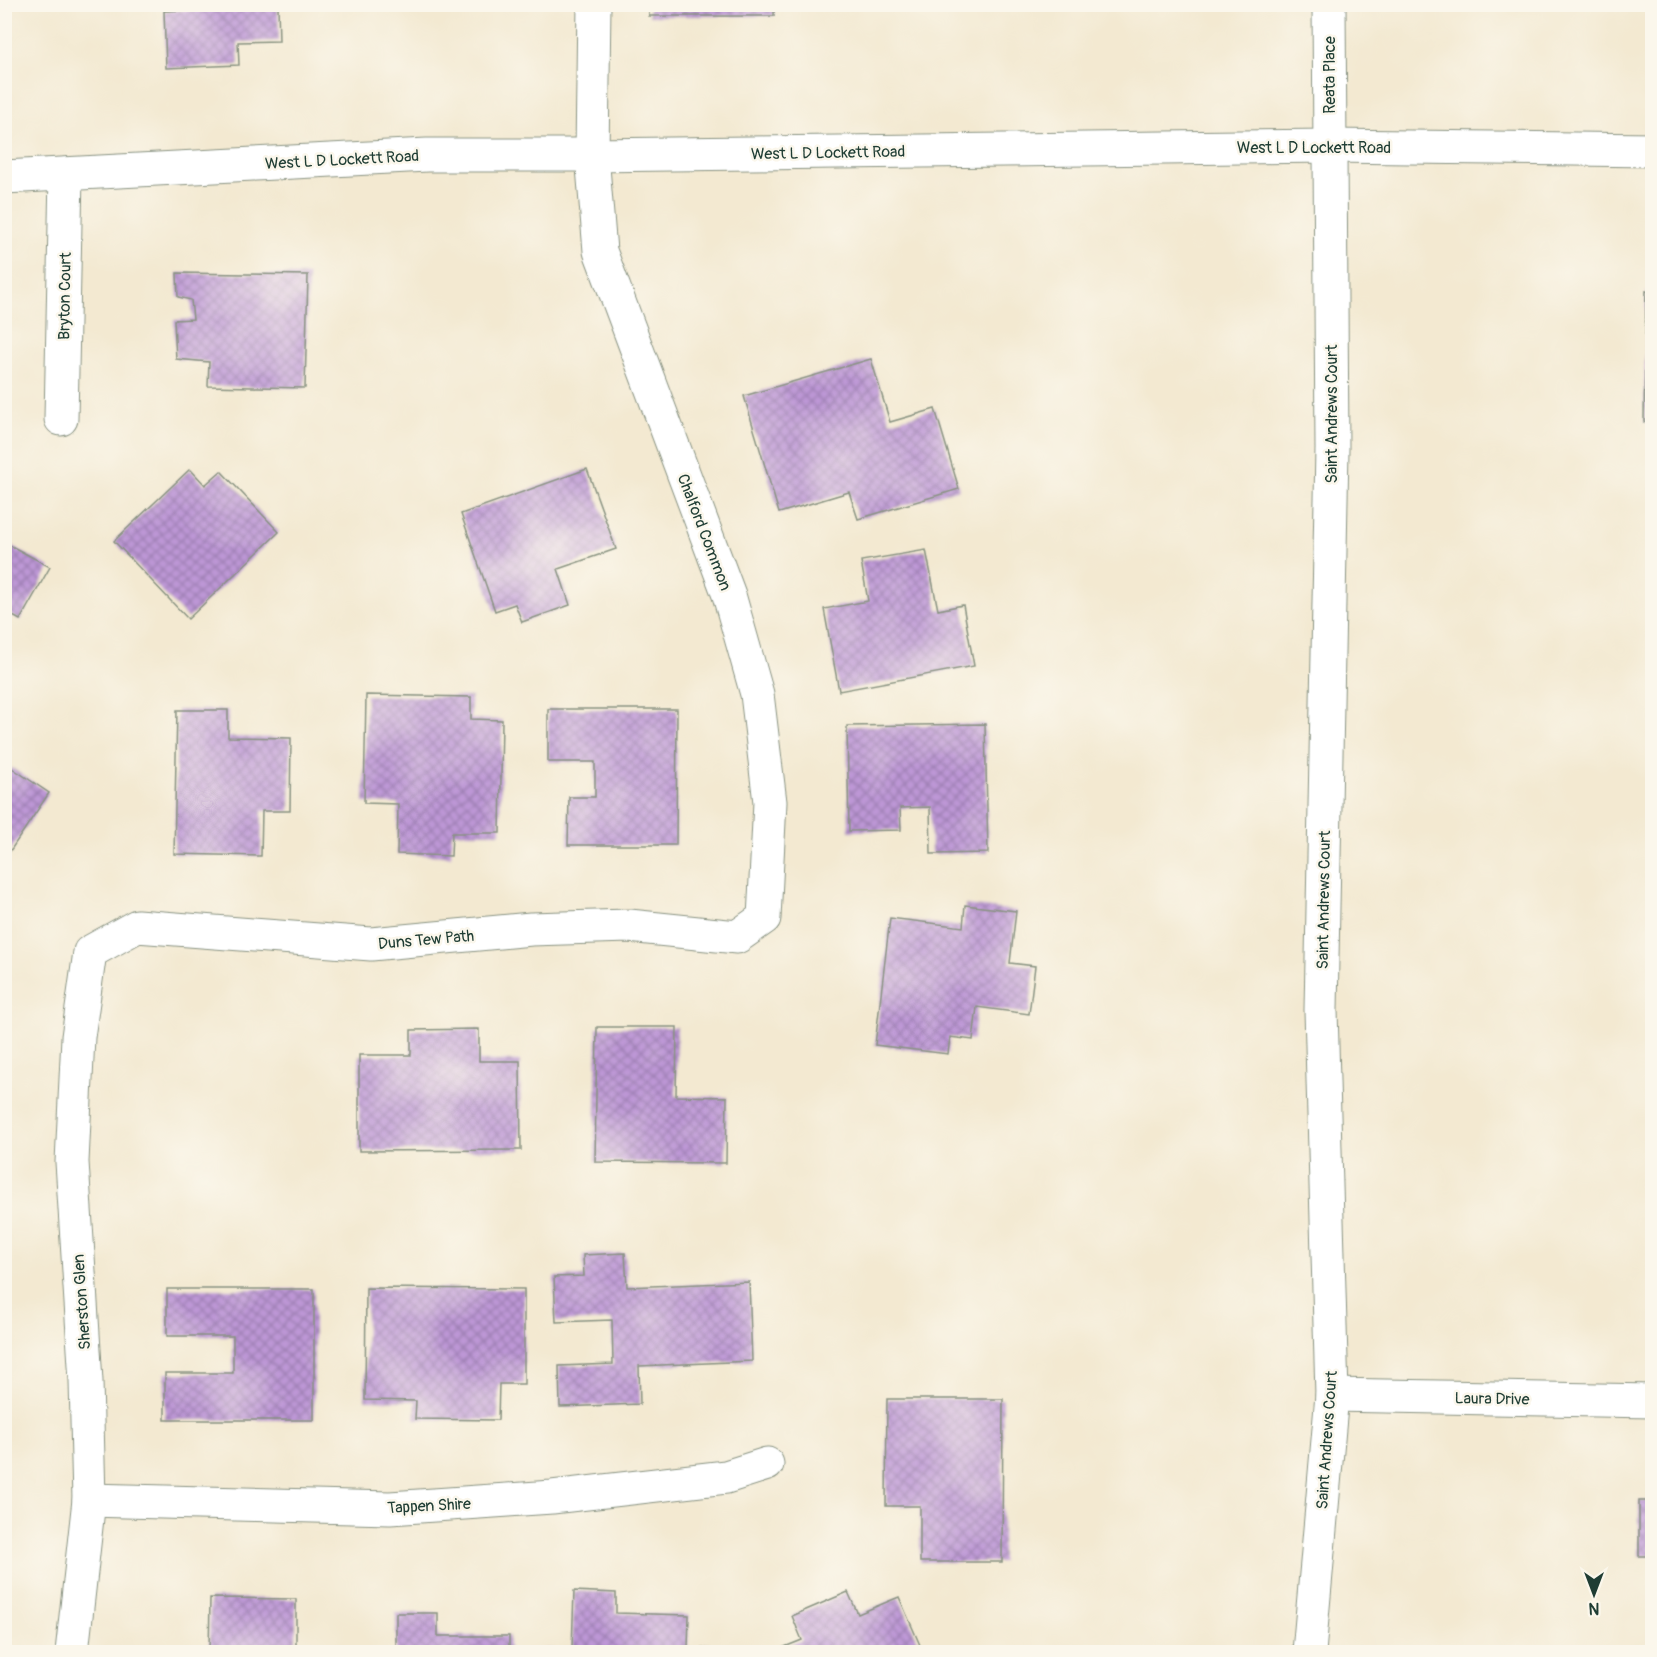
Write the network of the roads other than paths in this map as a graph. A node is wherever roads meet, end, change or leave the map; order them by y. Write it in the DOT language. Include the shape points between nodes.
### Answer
graph roads {
  1 [pos="594,4"];
  2 [pos="1329,4"];
  3 [pos="1329,146"];
  4 [pos="1653,150"];
  5 [pos="592,155"];
  6 [pos="66,174"];
  7 [pos="4,177"];
  8 [pos="61,419"];
  9 [pos="764,918"];
  10 [pos="90,952"];
  11 [pos="1332,1395"];
  12 [pos="1653,1401"];
  13 [pos="767,1464"];
  14 [pos="89,1500"];
  15 [pos="72,1653"];
  16 [pos="1310,1653"];
  1 -- 5 [label="street, Chalford Common"];
  2 -- 3 [label="street, Reata Place"];
  3 -- 4 [label="street, West L D Lockett Road"];
  3 -- 5 [label="street, West L D Lockett Road"];
  3 -- 11 [label="street, Saint Andrews Court" via="1332,449 1322,1010"];
  5 -- 6 [label="street, West L D Lockett Road" via="427,155"];
  5 -- 9 [label="street, Chalford Common" via="600,251 729,595 757,694 770,802"];
  6 -- 7 [label="street, West L D Lockett Road"];
  6 -- 8 [label="street, Bryton Court"];
  9 -- 10 [label="street, Duns Tew Path" via="737,937 629,926 531,929 370,944 137,926"];
  10 -- 14 [label="street, Sherston Glen" via="78,1037 72,1161"];
  11 -- 12 [label="street, Laura Drive"];
  11 -- 16 [label="street, Saint Andrews Court"];
  13 -- 14 [label="street, Tappen Shire" via="726,1477 552,1497 390,1508"];
  14 -- 15 [label="street, Sherston Glen"];
}
